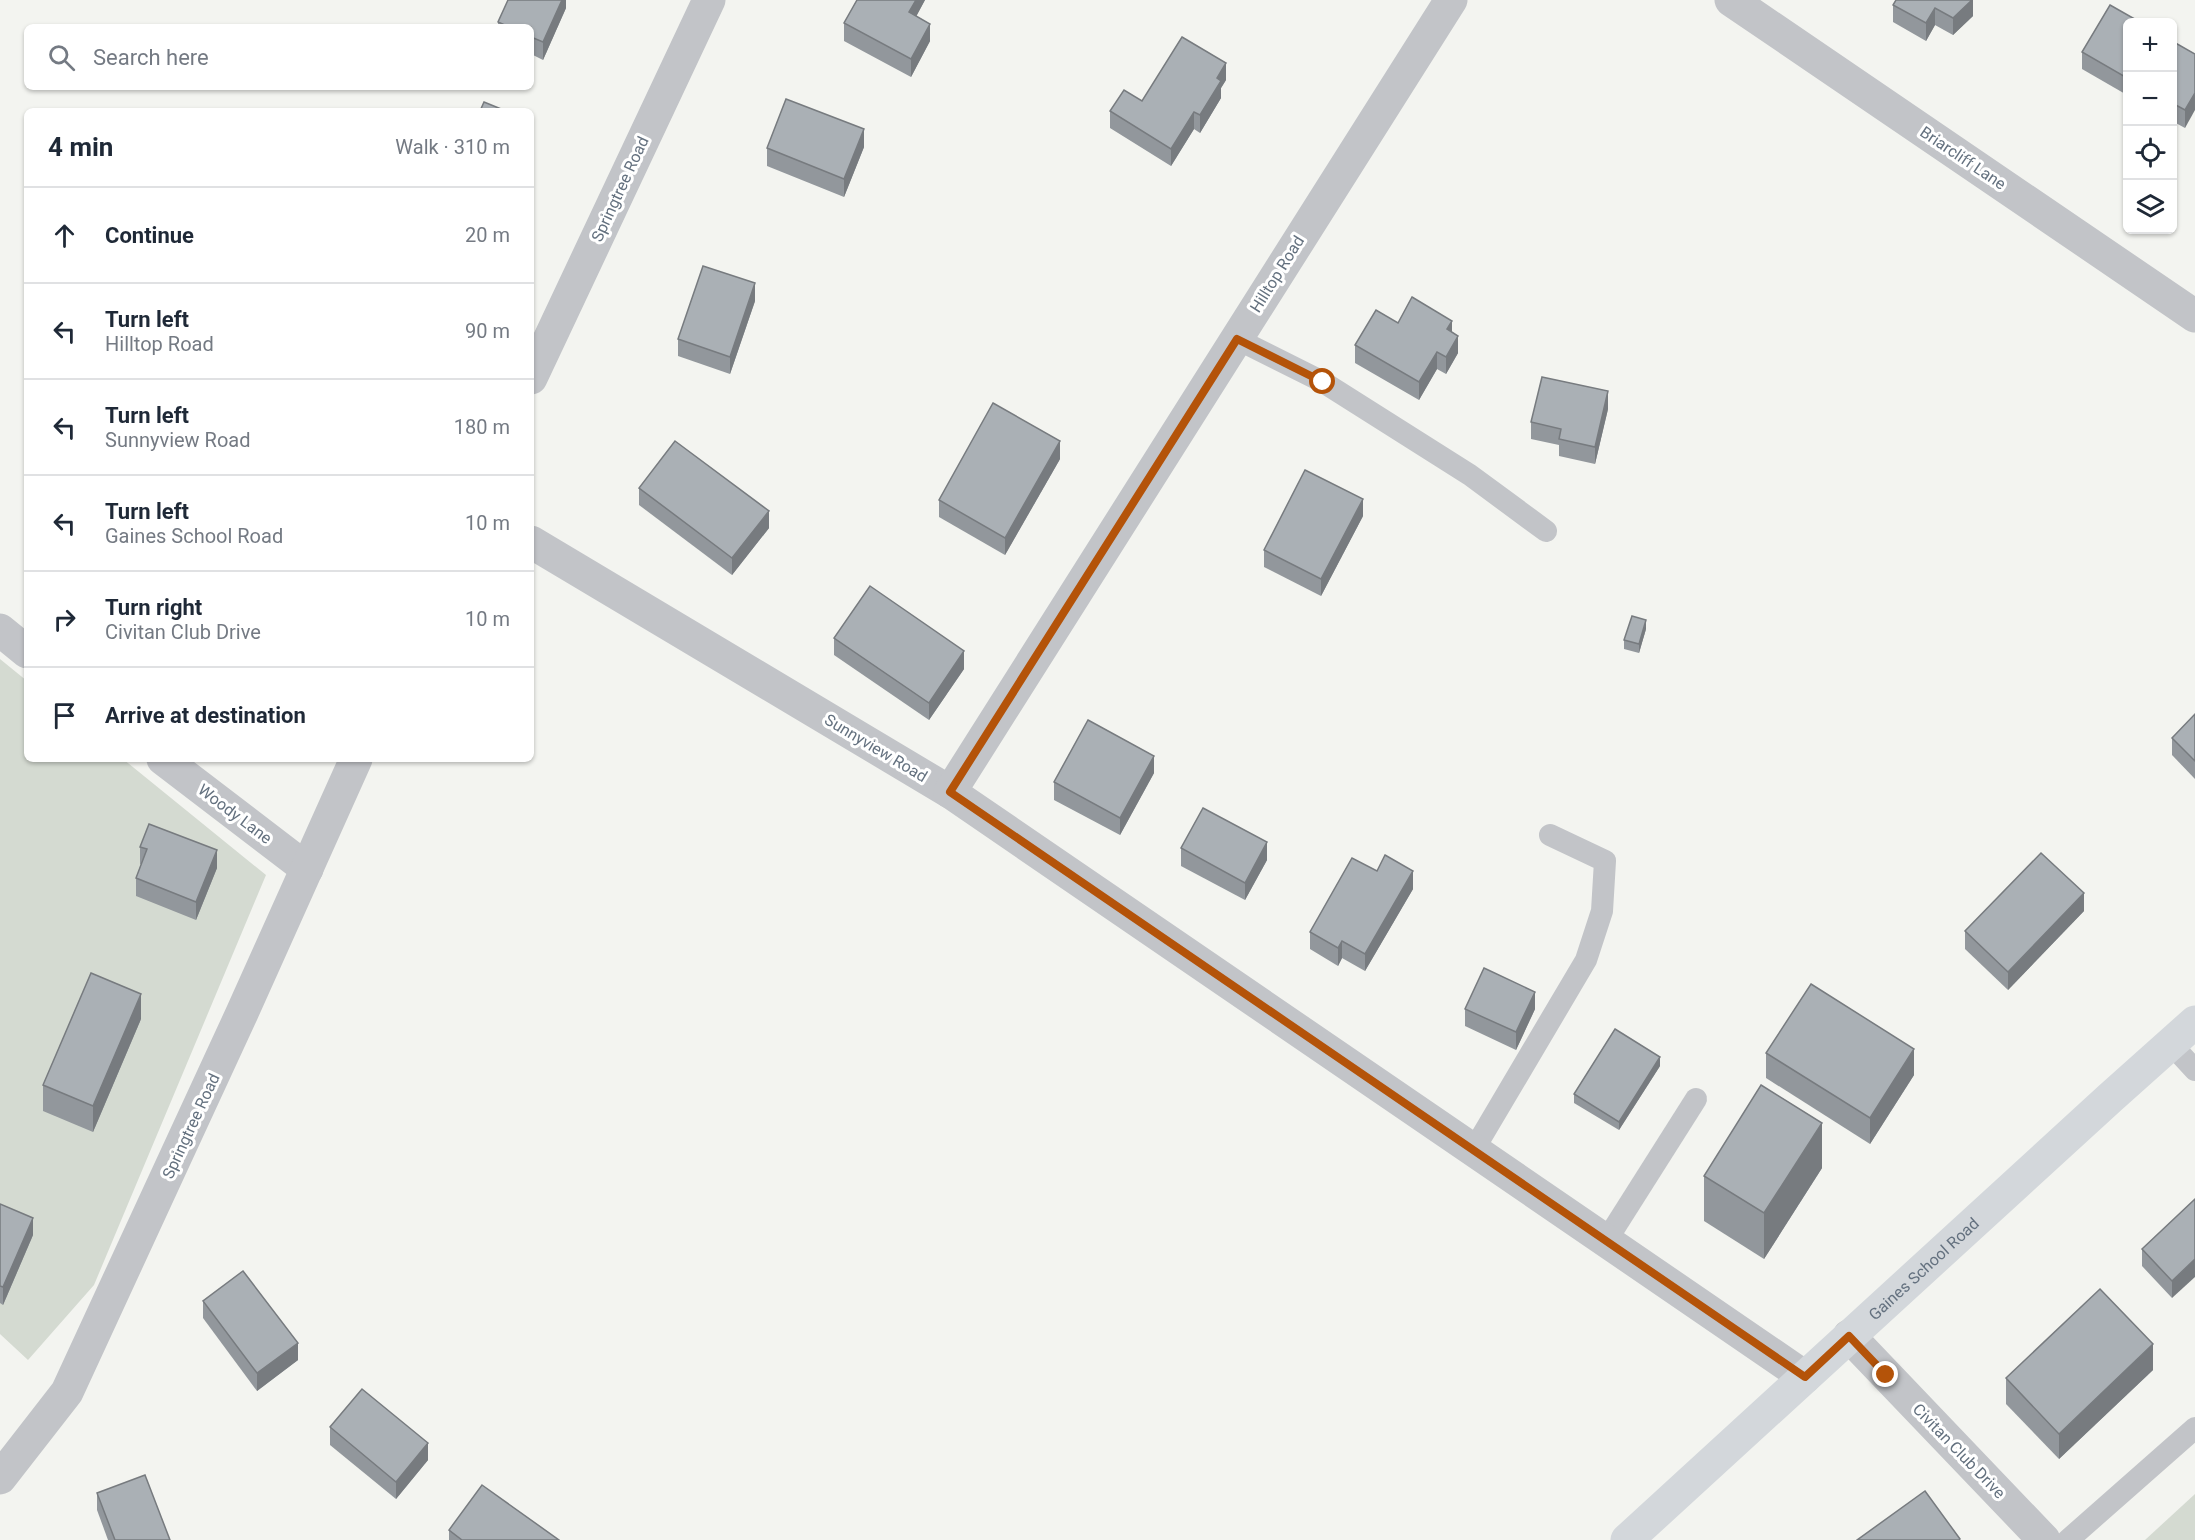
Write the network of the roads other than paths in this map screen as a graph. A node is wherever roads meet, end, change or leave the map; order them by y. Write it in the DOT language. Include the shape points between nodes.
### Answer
graph roads {
  1 [pos="709,0"];
  2 [pos="1451,0"];
  3 [pos="1731,0"];
  4 [pos="2195,316"];
  5 [pos="1237,339"];
  6 [pos="534,372"];
  7 [pos="1546,531"];
  8 [pos="534,544"];
  9 [pos="0,630"];
  10 [pos="24,649"];
  11 [pos="167,762"];
  12 [pos="355,762"];
  13 [pos="950,792"];
  14 [pos="1550,835"];
  15 [pos="307,869"];
  16 [pos="2195,1022"];
  17 [pos="2171,1044"];
  18 [pos="2195,1070"];
  19 [pos="1696,1100"];
  20 [pos="1473,1151"];
  21 [pos="1606,1241"];
  22 [pos="1849,1336"];
  23 [pos="1805,1377"];
  24 [pos="2195,1428"];
  25 [pos="0,1478"];
  26 [pos="1636,1537"];
  27 [pos="2044,1540"];
  28 [pos="2068,1540"];
  1 -- 6 [label="street, Springtree Road"];
  2 -- 5 [label="street, Hilltop Road"];
  3 -- 4 [label="street, Briarcliff Lane"];
  5 -- 7 [label="lane" via="1323,382 1470,475"];
  5 -- 13 [label="street, Hilltop Road"];
  8 -- 13 [label="street, Sunnyview Road"];
  9 -- 10 [label="street"];
  11 -- 15 [label="street, Woody Lane"];
  12 -- 15 [label="street, Springtree Road"];
  13 -- 20 [label="street, Sunnyview Road"];
  14 -- 20 [label="lane" via="1605,861 1602,911 1586,960"];
  15 -- 25 [label="street, Springtree Road" via="67,1392"];
  16 -- 17 [label="main road, Gaines School Road"];
  17 -- 18 [label="lane"];
  17 -- 22 [label="main road, Gaines School Road"];
  19 -- 21 [label="lane"];
  20 -- 21 [label="street, Sunnyview Road"];
  21 -- 23 [label="street, Sunnyview Road"];
  22 -- 23 [label="main road, Gaines School Road"];
  22 -- 27 [label="street, Civitan Club Drive"];
  23 -- 26 [label="main road, Gaines School Road"];
  24 -- 28 [label="lane"];
}
